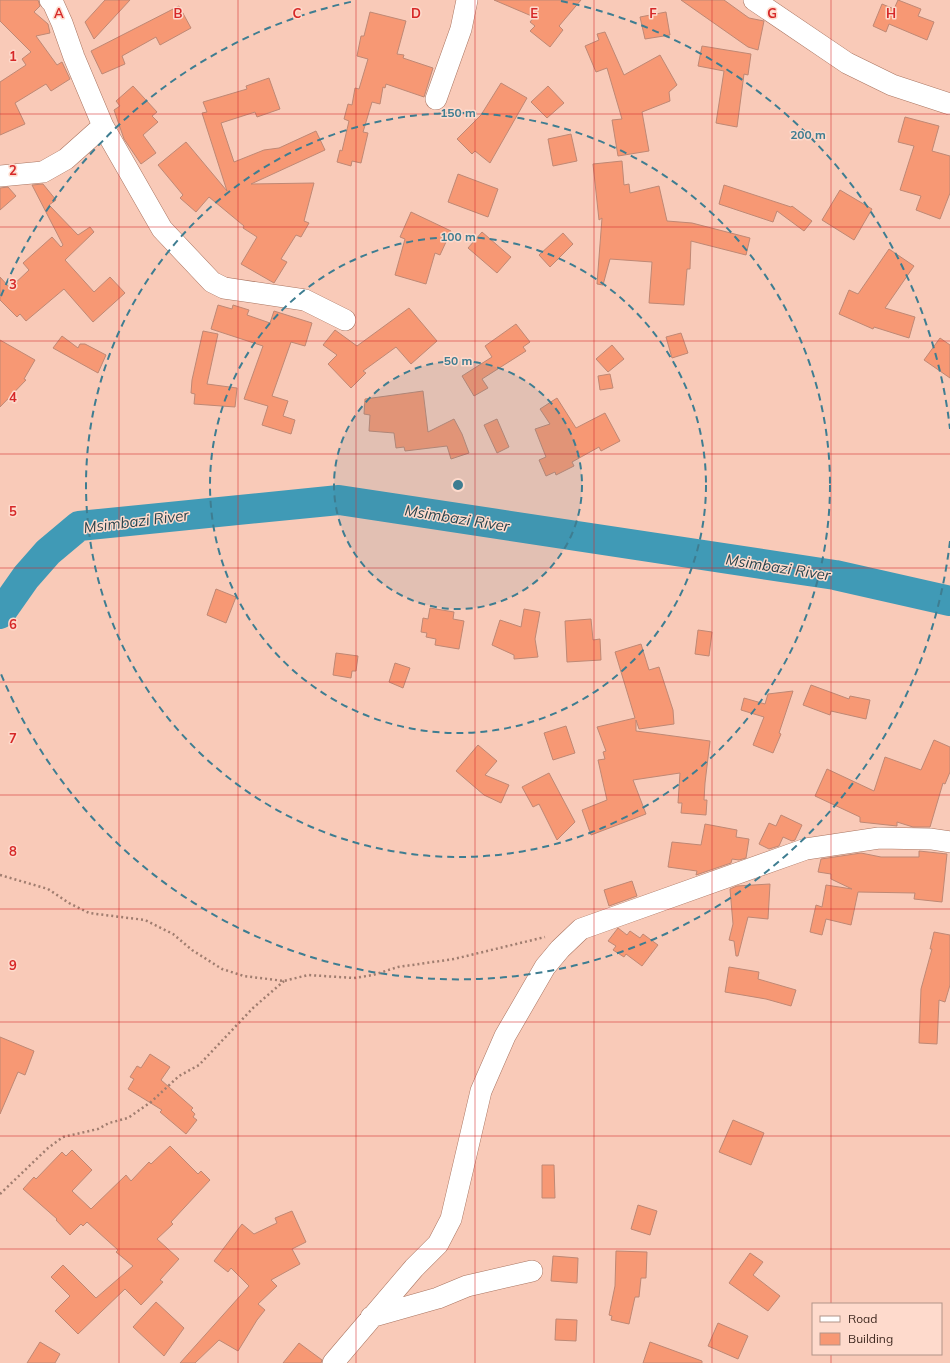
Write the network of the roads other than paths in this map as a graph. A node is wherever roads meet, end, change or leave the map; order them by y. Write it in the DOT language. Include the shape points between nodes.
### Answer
graph roads {
  1 [pos="50,0"];
  2 [pos="467,0"];
  3 [pos="754,0"];
  4 [pos="436,100"];
  5 [pos="950,104"];
  6 [pos="102,126"];
  7 [pos="0,176"];
  8 [pos="345,320"];
  9 [pos="950,842"];
  10 [pos="532,1271"];
  11 [pos="371,1317"];
  12 [pos="333,1363"];
  1 -- 6 [label="street" via="62,23"];
  2 -- 4 [label="street" via="461,29"];
  3 -- 5 [label="street" via="847,63 892,85"];
  6 -- 7 [label="street" via="66,159 43,172"];
  6 -- 8 [label="street" via="162,230 212,282 235,291 305,300"];
  9 -- 11 [label="street" via="879,838 806,848 581,929 544,967 505,1036 481,1091 450,1219 438,1244"];
  10 -- 11 [label="street" via="467,1286 438,1298"];
  11 -- 12 [label="street"];
}
